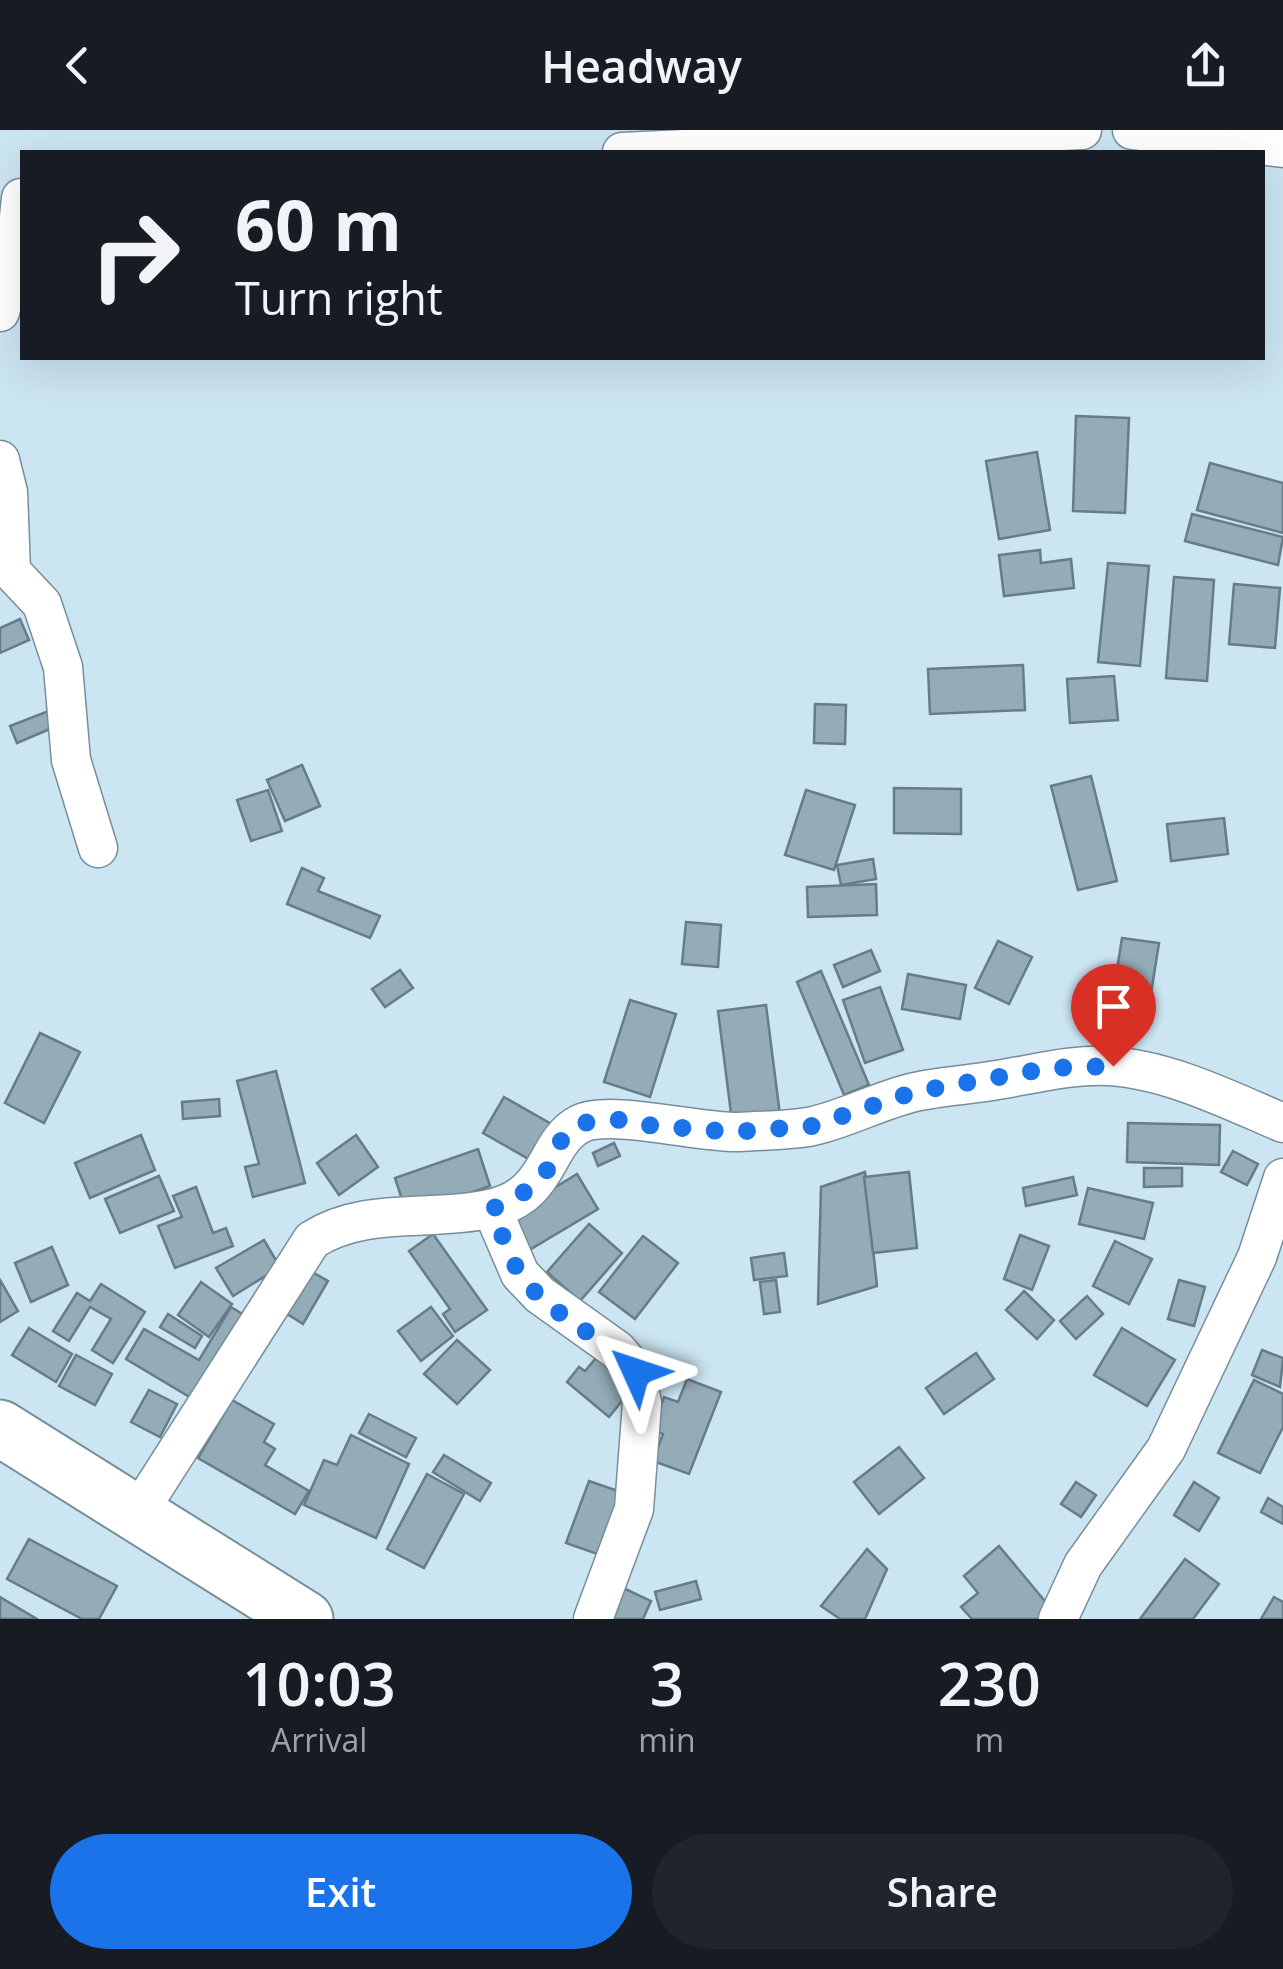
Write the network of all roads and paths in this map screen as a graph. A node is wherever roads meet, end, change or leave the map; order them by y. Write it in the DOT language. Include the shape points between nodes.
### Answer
graph roads {
  1 [pos="1082,130"];
  2 [pos="1132,130"];
  3 [pos="1283,148"];
  4 [pos="664,150"];
  5 [pos="14,196"];
  6 [pos="0,312"];
  7 [pos="0,460"];
  8 [pos="98,848"];
  9 [pos="1283,1123"];
  10 [pos="1283,1178"];
  11 [pos="492,1209"];
  12 [pos="1274,1261"];
  13 [pos="0,1428"];
  14 [pos="0,1472"];
  15 [pos="137,1514"];
  16 [pos="235,1619"];
  17 [pos="304,1619"];
  18 [pos="593,1619"];
  19 [pos="1058,1619"];
  1 -- 4 [label="street"];
  2 -- 3 [label="street"];
  5 -- 6 [label="street" via="15,254"];
  7 -- 8 [label="street" via="11,570 42,604 63,667 71,760"];
  9 -- 11 [label="street" via="1204,1088 1113,1066 1050,1068 914,1092 812,1126 732,1132 628,1119 581,1123 530,1189"];
  10 -- 12 [label="street"];
  11 -- 15 [label="street" via="360,1218 312,1240"];
  11 -- 18 [label="street" via="520,1274 636,1372 642,1403 634,1509"];
  12 -- 19 [label="street" via="1166,1449 1083,1565"];
  13 -- 15 [label="highway"];
  14 -- 16 [label="highway"];
  15 -- 17 [label="highway"];
}
